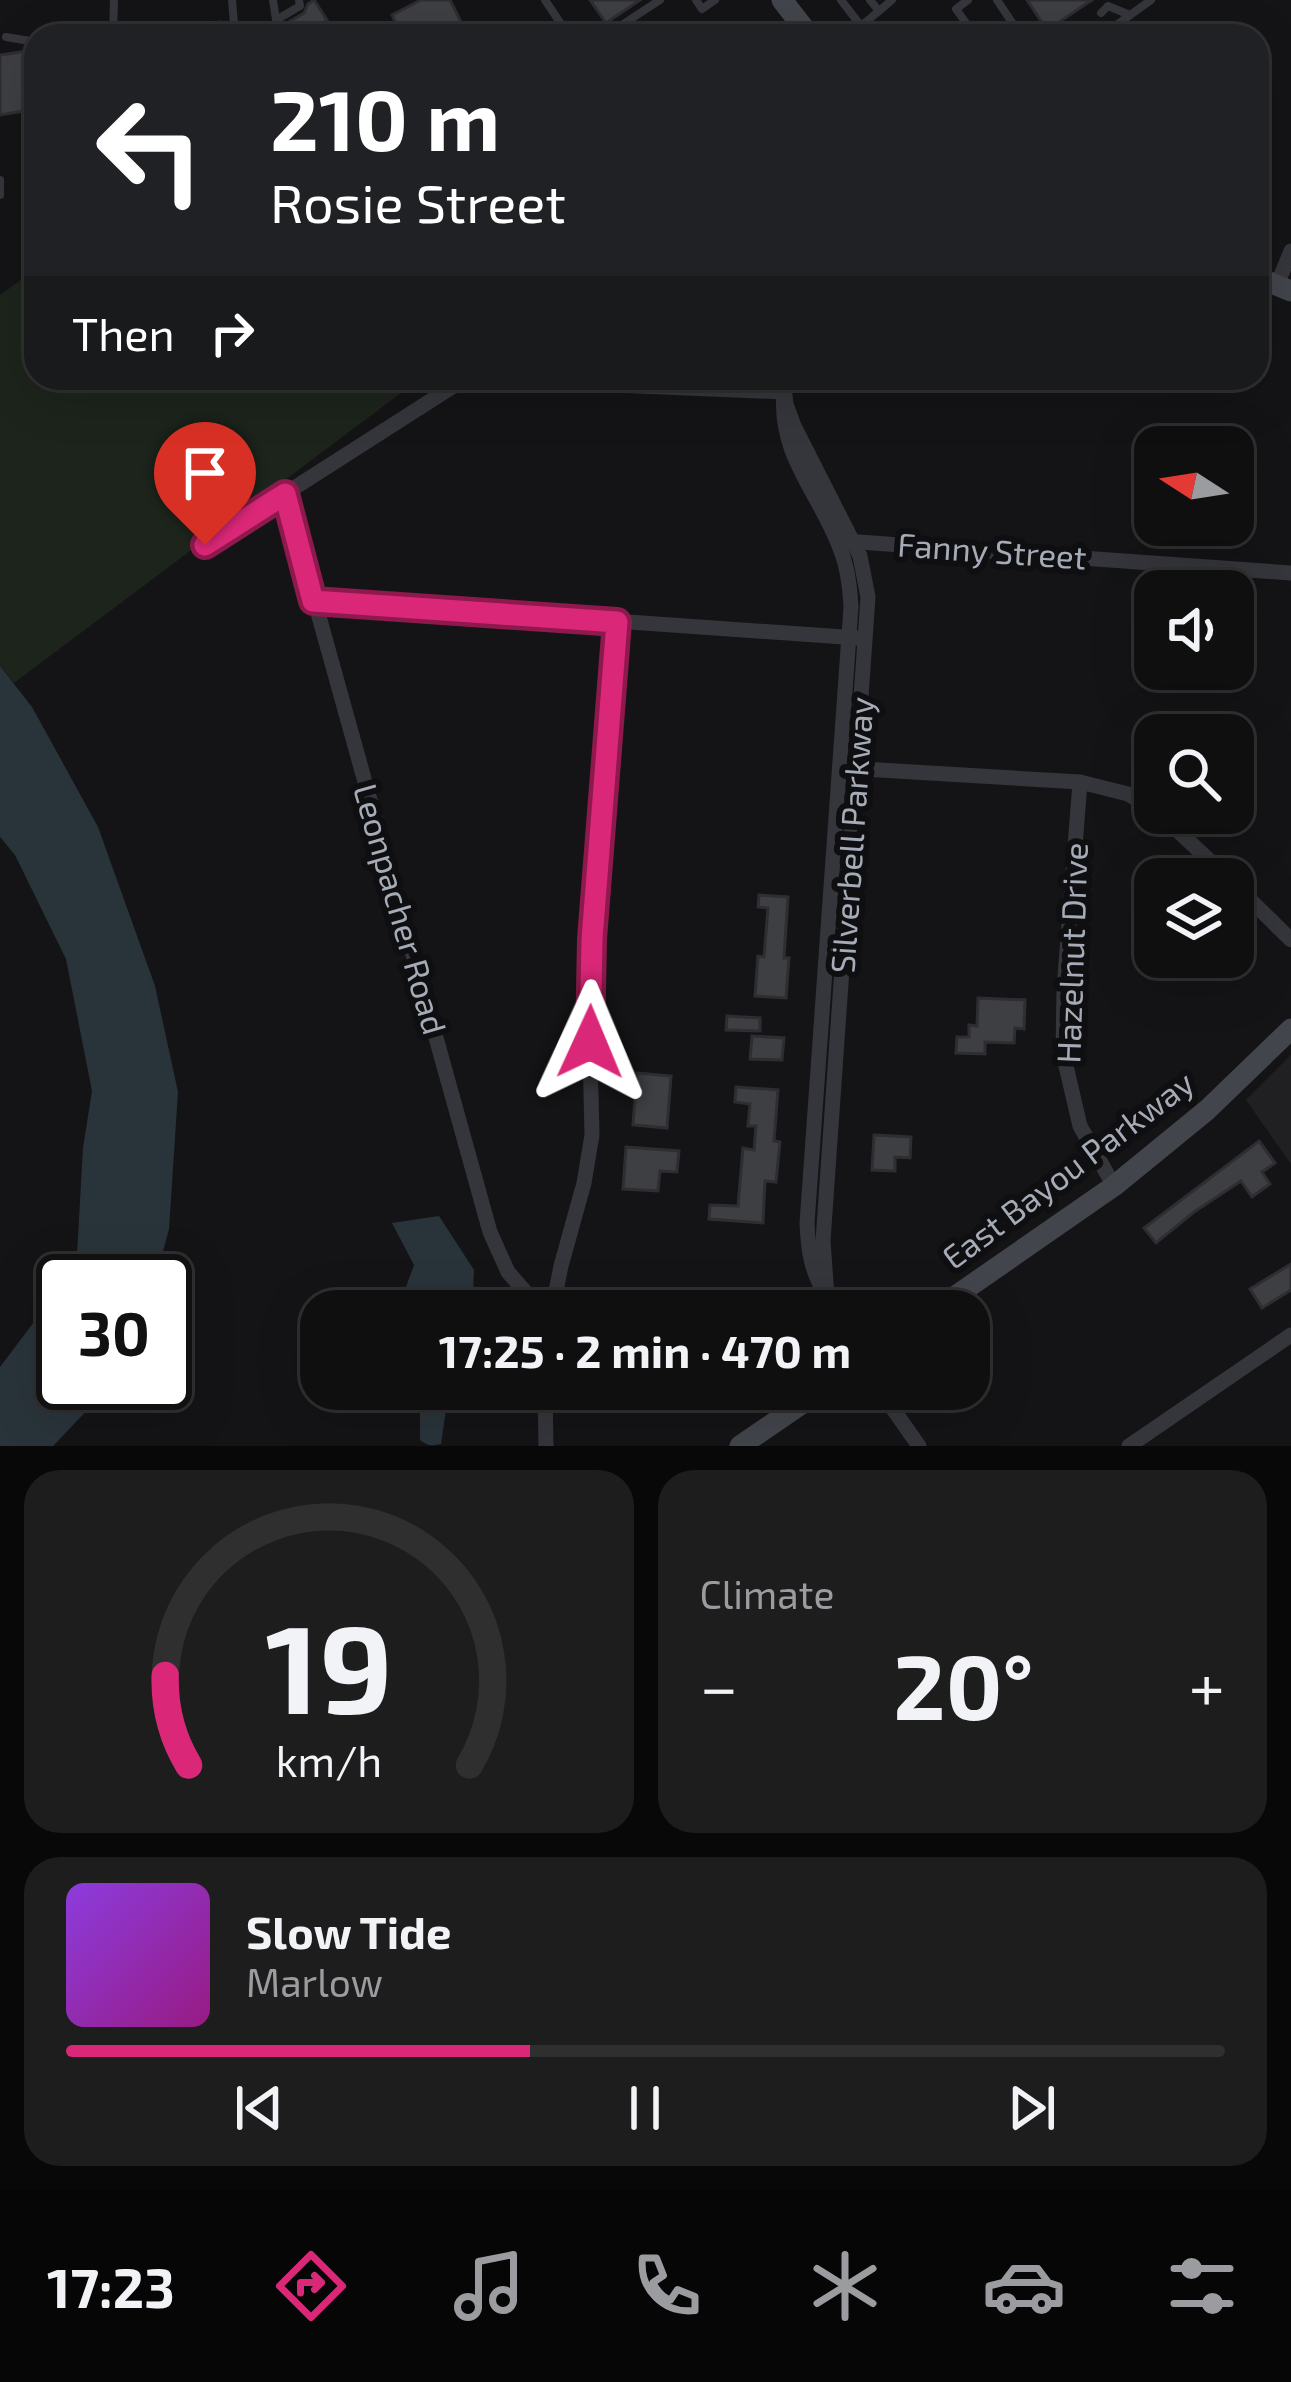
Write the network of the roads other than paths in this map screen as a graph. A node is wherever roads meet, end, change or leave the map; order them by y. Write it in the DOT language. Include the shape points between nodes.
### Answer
graph roads {
  1 [pos="274,0"];
  2 [pos="299,0"];
  3 [pos="660,0"];
  4 [pos="696,0"];
  5 [pos="715,0"];
  6 [pos="782,0"];
  7 [pos="841,0"];
  8 [pos="870,0"];
  9 [pos="892,0"];
  10 [pos="968,0"];
  11 [pos="1151,0"];
  12 [pos="878,10"];
  13 [pos="1101,13"];
  14 [pos="1130,15"];
  15 [pos="623,24"];
  16 [pos="801,24"];
  17 [pos="859,24"];
  18 [pos="863,24"];
  19 [pos="964,24"];
  20 [pos="1118,24"];
  21 [pos="6,38"];
  22 [pos="24,40"];
  23 [pos="0,180"];
  24 [pos="0,195"];
  25 [pos="1291,251"];
  26 [pos="1275,284"];
  27 [pos="447,390"];
  28 [pos="785,390"];
  29 [pos="285,494"];
  30 [pos="845,541"];
  31 [pos="205,545"];
  32 [pos="1291,573"];
  33 [pos="313,601"];
  34 [pos="617,622"];
  35 [pos="858,638"];
  36 [pos="849,768"];
  37 [pos="1080,782"];
  38 [pos="1134,797"];
  39 [pos="1181,834"];
  40 [pos="1206,858"];
  41 [pos="1254,904"];
  42 [pos="1291,940"];
  43 [pos="1291,1029"];
  44 [pos="1114,1186"];
  45 [pos="524,1290"];
  46 [pos="556,1290"];
  47 [pos="829,1290"];
  48 [pos="964,1290"];
  49 [pos="1291,1335"];
  50 [pos="545,1410"];
  51 [pos="792,1410"];
  52 [pos="894,1410"];
  53 [pos="546,1446"];
  54 [pos="740,1446"];
  55 [pos="919,1446"];
  56 [pos="1130,1446"];
  1 -- 2 [label="lane" via="276,20"];
  3 -- 15 [label="lane"];
  4 -- 5 [label="lane" via="702,9"];
  6 -- 16 [label="street"];
  7 -- 17 [label="lane"];
  8 -- 12 [label="lane"];
  9 -- 12 [label="lane"];
  10 -- 19 [label="lane" via="956,9"];
  11 -- 14 [label="lane"];
  12 -- 18 [label="lane"];
  13 -- 14 [label="lane" via="1108,6"];
  14 -- 20 [label="lane"];
  21 -- 22 [label="lane"];
  23 -- 24 [label="lane"];
  25 -- 26 [label="street"];
  27 -- 29 [label="street"];
  28 -- 30 [label="street, Silverbell Parkway"];
  29 -- 31 [label="street"];
  29 -- 33 [label="street, Leonpacher Road"];
  30 -- 32 [label="street, Fanny Street"];
  30 -- 35 [label="street, Silverbell Parkway" via="867,578"];
  33 -- 34 [label="street"];
  33 -- 45 [label="street, Leonpacher Road" via="490,1232"];
  34 -- 35 [label="street"];
  34 -- 46 [label="street" via="592,939 592,1135"];
  35 -- 36 [label="street, Silverbell Parkway"];
  36 -- 37 [label="street"];
  36 -- 47 [label="street, Silverbell Parkway" via="824,1241"];
  37 -- 38 [label="street"];
  37 -- 44 [label="street, Hazelnut Drive" via="1063,1053 1080,1126"];
  39 -- 40 [label="street"];
  41 -- 42 [label="street"];
  43 -- 44 [label="street, East Bayou Parkway"];
  44 -- 48 [label="street, East Bayou Parkway"];
  49 -- 56 [label="street"];
  50 -- 53 [label="street"];
  51 -- 54 [label="street"];
  52 -- 55 [label="street"];
}
